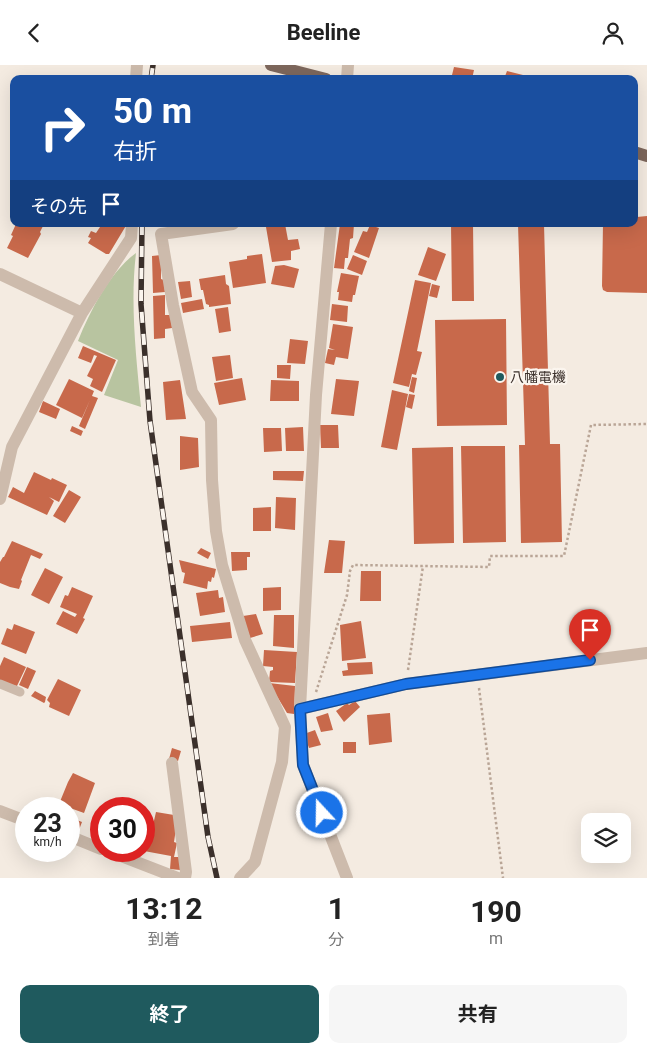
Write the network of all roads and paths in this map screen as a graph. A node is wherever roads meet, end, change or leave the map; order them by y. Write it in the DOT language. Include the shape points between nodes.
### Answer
graph roads {
  1 [pos="271,65"];
  2 [pos="310,75"];
  3 [pos="132,227"];
  4 [pos="212,227"];
  5 [pos="331,227"];
  6 [pos="0,275"];
  7 [pos="82,313"];
  8 [pos="647,424"];
  9 [pos="0,499"];
  10 [pos="423,565"];
  11 [pos="647,653"];
  12 [pos="477,674"];
  13 [pos="0,684"];
  14 [pos="406,684"];
  15 [pos="20,692"];
  16 [pos="306,708"];
  17 [pos="285,727"];
  18 [pos="301,727"];
  19 [pos="172,763"];
  20 [pos="0,811"];
  21 [pos="15,817"];
  22 [pos="137,862"];
  23 [pos="178,878"];
  24 [pos="185,878"];
  25 [pos="240,878"];
  26 [pos="347,878"];
  27 [pos="504,878"];
  1 -- 2 [label="main road"];
  3 -- 7 [label="street" via="131,238"];
  4 -- 17 [label="street" via="161,234 192,392 211,420 215,523 222,565 245,640"];
  5 -- 16 [label="street" via="316,395"];
  6 -- 7 [label="street"];
  7 -- 9 [label="street" via="12,447"];
  8 -- 10 [label="path" via="591,425 564,556 490,557 489,567"];
  10 -- 14 [label="path"];
  10 -- 16 [label="path" via="352,567 347,595"];
  11 -- 12 [label="street"];
  12 -- 14 [label="street"];
  12 -- 27 [label="path"];
  13 -- 15 [label="lane"];
  14 -- 16 [label="street"];
  16 -- 18 [label="street"];
  17 -- 18 [label="street"];
  17 -- 25 [label="street" via="282,762 255,862"];
  18 -- 26 [label="street" via="303,765"];
  19 -- 24 [label="street"];
  20 -- 21 [label="street"];
  22 -- 23 [label="street"];
}
